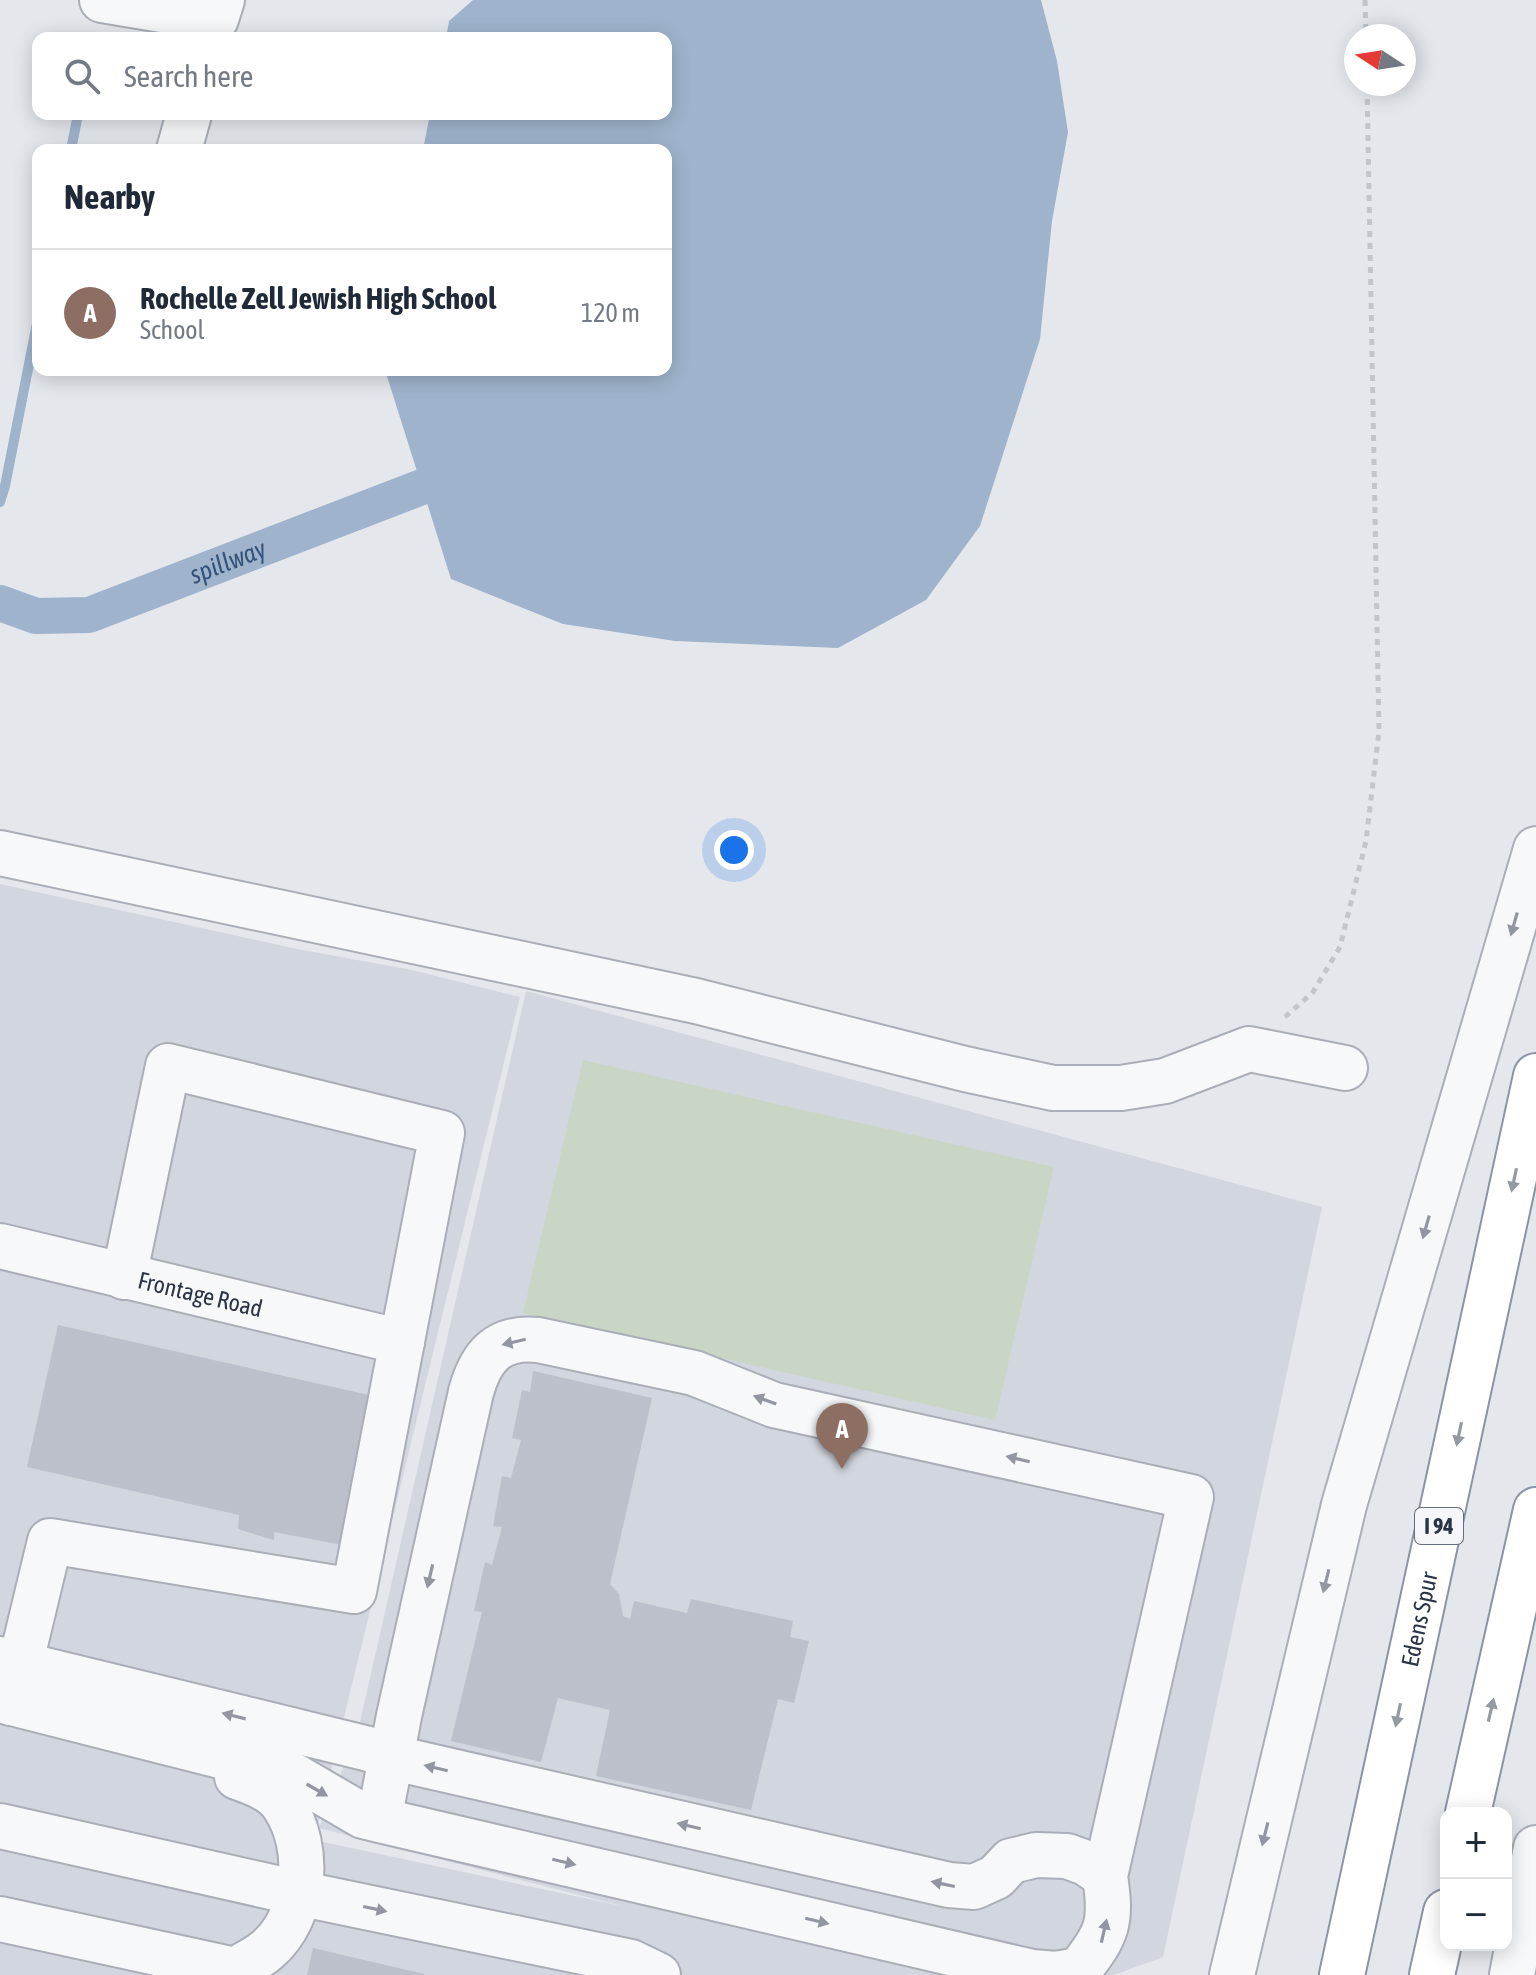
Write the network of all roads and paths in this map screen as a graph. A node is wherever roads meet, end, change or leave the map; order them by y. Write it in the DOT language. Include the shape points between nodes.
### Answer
graph roads {
  1 [pos="102,0"];
  2 [pos="1365,0"];
  3 [pos="216,19"];
  4 [pos="1366,24"];
  5 [pos="1367,96"];
  6 [pos="187,120"];
  7 [pos="181,144"];
  8 [pos="1536,849"];
  9 [pos="0,853"];
  10 [pos="1249,1049"];
  11 [pos="1345,1068"];
  12 [pos="1536,1076"];
  13 [pos="0,1246"];
  14 [pos="124,1277"];
  15 [pos="402,1342"];
  16 [pos="1536,1510"];
  17 [pos="8,1682"];
  18 [pos="96,1725"];
  19 [pos="390,1757"];
  20 [pos="1469,1807"];
  21 [pos="379,1820"];
  22 [pos="0,1826"];
  23 [pos="1536,1848"];
  24 [pos="1105,1876"];
  25 [pos="298,1893"];
  26 [pos="0,1919"];
  27 [pos="1440,1939"];
  28 [pos="1081,1973"];
  29 [pos="658,1975"];
  30 [pos="1232,1975"];
  31 [pos="1342,1975"];
  32 [pos="1432,1975"];
  33 [pos="1512,1975"];
  1 -- 3 [label="lane"];
  2 -- 4 [label="path"];
  5 -- 10 [label="path" via="1379,731 1366,841 1340,947 1313,992"];
  6 -- 7 [label="lane"];
  8 -- 30 [label="lane, one-way" via="1344,1505"];
  9 -- 10 [label="lane" via="696,1001 1053,1088 1121,1088 1165,1081"];
  10 -- 11 [label="lane"];
  12 -- 31 [label="highway, Edens Spur / I 94, one-way"];
  13 -- 14 [label="lane, Frontage Road"];
  14 -- 15 [label="lane, Frontage Road"];
  14 -- 15 [label="lane" via="168,1066 442,1133"];
  15 -- 17 [label="lane" via="354,1591 50,1541"];
  20 -- 16 [label="highway, one-way"];
  17 -- 18 [label="lane"];
  19 -- 17 [label="lane, one-way"];
  18 -- 21 [label="lane, one-way" via="291,1774"];
  18 -- 25 [label="lane" via="263,1786 283,1803 295,1828 302,1853"];
  19 -- 21 [label="lane"];
  24 -- 19 [label="lane, one-way" via="1086,1863 1052,1854 1011,1861 996,1877 974,1887 949,1885"];
  24 -- 19 [label="lane, one-way" via="1191,1497 774,1405 694,1373 538,1340 504,1343 478,1370"];
  21 -- 28 [label="lane, one-way" via="1032,1972"];
  22 -- 25 [label="lane"];
  23 -- 33 [label="lane"];
  28 -- 24 [label="lane, one-way" via="1102,1942 1109,1905"];
  25 -- 26 [label="lane" via="285,1928 268,1950 235,1970"];
  25 -- 29 [label="lane, one-way" via="631,1962"];
  27 -- 32 [label="highway"];
}
